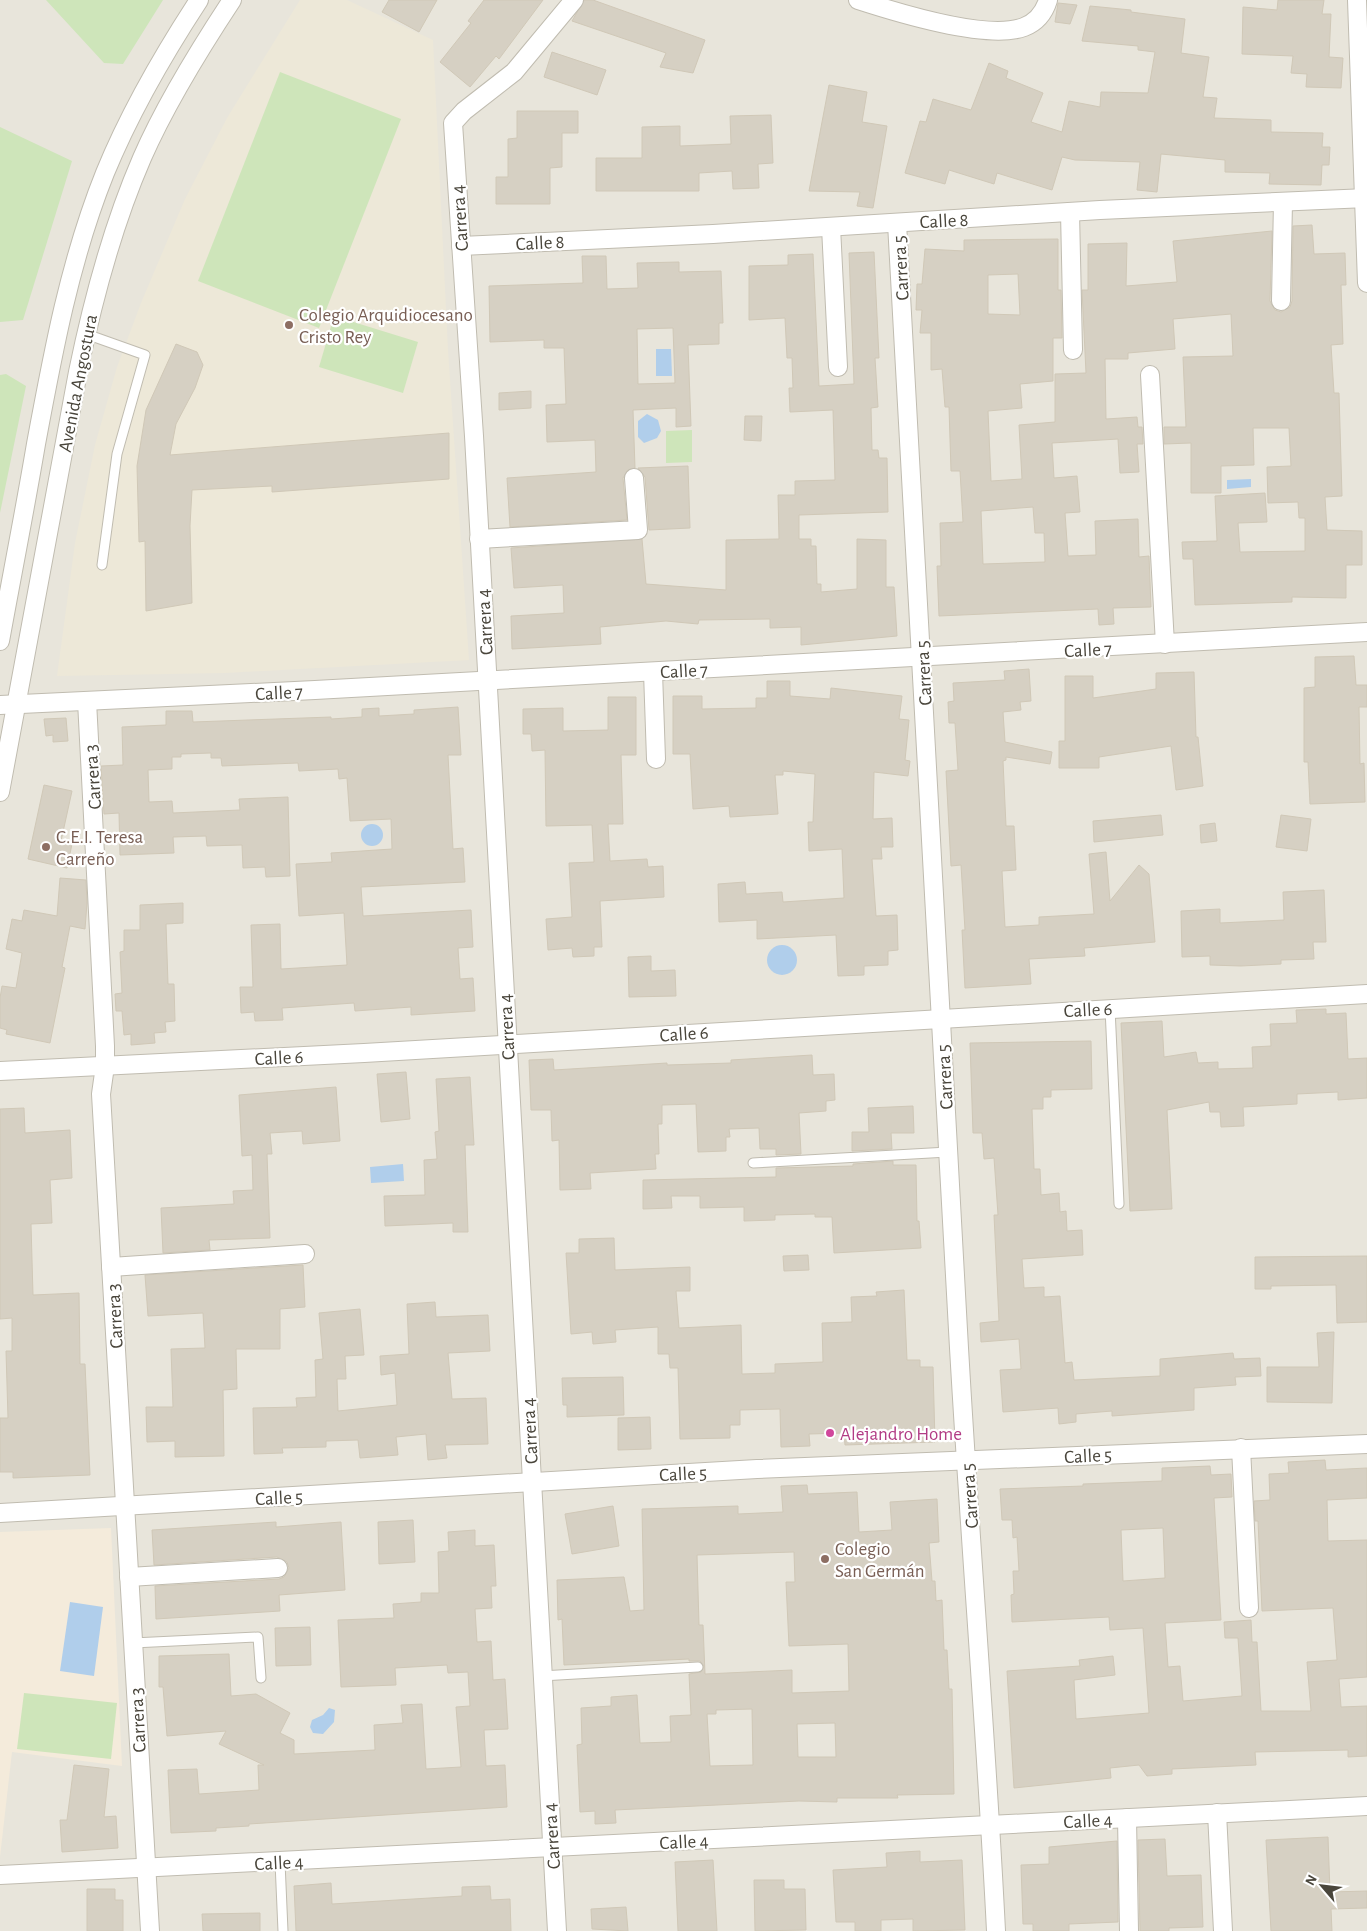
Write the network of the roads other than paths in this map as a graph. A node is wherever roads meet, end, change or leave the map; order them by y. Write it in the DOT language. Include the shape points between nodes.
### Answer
graph roads {
  1 [pos="199,0"];
  2 [pos="232,0"];
  3 [pos="574,0"];
  4 [pos="858,0"];
  5 [pos="1048,0"];
  6 [pos="1357,0"];
  7 [pos="1365,198"];
  8 [pos="1283,202"];
  9 [pos="1070,212"];
  10 [pos="897,223"];
  11 [pos="831,227"];
  12 [pos="461,246"];
  13 [pos="1367,283"];
  14 [pos="1281,301"];
  15 [pos="86,334"];
  16 [pos="1073,350"];
  17 [pos="838,367"];
  18 [pos="1150,375"];
  19 [pos="634,478"];
  20 [pos="479,539"];
  21 [pos="102,565"];
  22 [pos="1367,632"];
  23 [pos="0,641"];
  24 [pos="1166,644"];
  25 [pos="922,657"];
  26 [pos="652,672"];
  27 [pos="487,681"];
  28 [pos="87,701"];
  29 [pos="8,704"];
  30 [pos="656,759"];
  31 [pos="0,792"];
  32 [pos="1367,994"];
  33 [pos="1110,1008"];
  34 [pos="941,1018"];
  35 [pos="507,1044"];
  36 [pos="106,1066"];
  37 [pos="0,1071"];
  38 [pos="948,1152"];
  39 [pos="753,1163"];
  40 [pos="1119,1204"];
  41 [pos="305,1254"];
  42 [pos="111,1267"];
  43 [pos="1367,1444"];
  44 [pos="1240,1448"];
  45 [pos="967,1460"];
  46 [pos="531,1482"];
  47 [pos="125,1506"];
  48 [pos="0,1513"];
  49 [pos="278,1568"];
  50 [pos="129,1577"];
  51 [pos="1249,1608"];
  52 [pos="133,1643"];
  53 [pos="698,1667"];
  54 [pos="541,1676"];
  55 [pos="261,1678"];
  56 [pos="1367,1806"];
  57 [pos="1217,1813"];
  58 [pos="1127,1818"];
  59 [pos="991,1825"];
  60 [pos="552,1848"];
  61 [pos="280,1862"];
  62 [pos="146,1868"];
  63 [pos="0,1875"];
  64 [pos="150,1931"];
  65 [pos="283,1931"];
  66 [pos="557,1931"];
  67 [pos="996,1931"];
  68 [pos="1129,1931"];
  69 [pos="1223,1931"];
  1 -- 23 [label="street, Avenida Angostura" via="156,69 118,145 78,255 50,367"];
  2 -- 15 [label="street, Avenida Angostura" via="180,83 143,156 118,220"];
  3 -- 12 [label="street, Carrera 4" via="514,72 453,123"];
  4 -- 5 [label="street" via="956,26 1007,30 1023,28 1033,22 1042,15"];
  6 -- 7 [label="street"];
  7 -- 8 [label="street, Calle 8"];
  7 -- 13 [label="street"];
  8 -- 9 [label="street, Calle 8"];
  8 -- 14 [label="street"];
  9 -- 10 [label="street, Calle 8"];
  9 -- 16 [label="street"];
  10 -- 11 [label="street, Calle 8"];
  10 -- 25 [label="street, Carrera 5"];
  11 -- 12 [label="street, Calle 8"];
  11 -- 17 [label="street"];
  12 -- 20 [label="street, Carrera 4"];
  15 -- 21 [label="lane" via="144,355 117,454"];
  15 -- 29 [label="street, Avenida Angostura"];
  18 -- 24 [label="street"];
  19 -- 20 [label="street" via="638,530"];
  20 -- 27 [label="street, Carrera 4"];
  22 -- 24 [label="street, Calle 7"];
  24 -- 25 [label="street, Calle 7"];
  25 -- 26 [label="street, Calle 7"];
  25 -- 34 [label="street, Carrera 5"];
  26 -- 27 [label="street, Calle 7"];
  26 -- 30 [label="street"];
  27 -- 28 [label="street, Calle 7"];
  27 -- 35 [label="street, Carrera 4"];
  28 -- 29 [label="street, Calle 7"];
  28 -- 36 [label="street, Carrera 3"];
  29 -- 31 [label="street, Avenida Angostura"];
  32 -- 33 [label="street, Calle 6"];
  33 -- 34 [label="street, Calle 6"];
  33 -- 40 [label="lane"];
  34 -- 35 [label="street, Calle 6"];
  34 -- 38 [label="street, Carrera 5"];
  35 -- 36 [label="street, Calle 6"];
  35 -- 46 [label="street, Carrera 4"];
  36 -- 37 [label="street, Calle 6"];
  36 -- 42 [label="street, Carrera 3" via="101,1094"];
  38 -- 39 [label="lane"];
  38 -- 45 [label="street, Carrera 5"];
  41 -- 42 [label="street"];
  42 -- 47 [label="street, Carrera 3"];
  43 -- 44 [label="street, Calle 5"];
  44 -- 45 [label="street, Calle 5"];
  44 -- 51 [label="street"];
  45 -- 46 [label="street, Calle 5"];
  45 -- 59 [label="street, Carrera 5"];
  46 -- 47 [label="street, Calle 5"];
  46 -- 54 [label="street, Carrera 4"];
  47 -- 48 [label="street, Calle 5"];
  47 -- 50 [label="street, Carrera 3"];
  49 -- 50 [label="street"];
  50 -- 52 [label="street, Carrera 3"];
  52 -- 55 [label="lane" via="258,1637"];
  52 -- 62 [label="street, Carrera 3"];
  53 -- 54 [label="lane"];
  54 -- 60 [label="street, Carrera 4"];
  56 -- 57 [label="street, Calle 4"];
  57 -- 58 [label="street, Calle 4"];
  57 -- 69 [label="street"];
  58 -- 59 [label="street, Calle 4"];
  58 -- 68 [label="street"];
  59 -- 60 [label="street, Calle 4"];
  59 -- 67 [label="street, Carrera 5"];
  60 -- 61 [label="street, Calle 4"];
  60 -- 66 [label="street, Carrera 4"];
  61 -- 62 [label="street, Calle 4"];
  61 -- 65 [label="lane"];
  62 -- 63 [label="street, Calle 4"];
  62 -- 64 [label="street, Carrera 3"];
}
